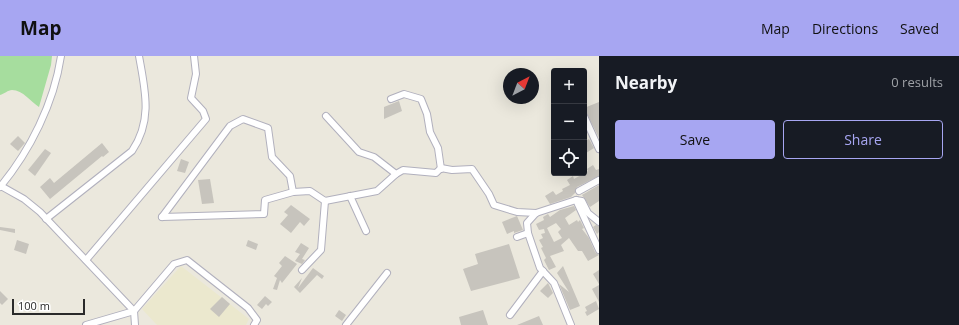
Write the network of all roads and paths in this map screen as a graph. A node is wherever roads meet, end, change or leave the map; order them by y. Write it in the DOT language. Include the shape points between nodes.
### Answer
graph roads {
  1 [pos="61,56"];
  2 [pos="139,56"];
  3 [pos="194,56"];
  4 [pos="391,99"];
  5 [pos="326,116"];
  6 [pos="587,123"];
  7 [pos="599,149"];
  8 [pos="441,169"];
  9 [pos="396,174"];
  10 [pos="599,180"];
  11 [pos="1,186"];
  12 [pos="579,191"];
  13 [pos="293,192"];
  14 [pos="350,196"];
  15 [pos="576,200"];
  16 [pos="325,201"];
  17 [pos="536,213"];
  18 [pos="46,219"];
  19 [pos="599,222"];
  20 [pos="366,231"];
  21 [pos="528,233"];
  22 [pos="517,237"];
  23 [pos="599,250"];
  24 [pos="86,260"];
  25 [pos="302,270"];
  26 [pos="543,271"];
  27 [pos="387,273"];
  28 [pos="134,311"];
  29 [pos="510,315"];
  30 [pos="86,325"];
  31 [pos="135,325"];
  32 [pos="254,325"];
  33 [pos="346,325"];
  34 [pos="571,325"];
  1 -- 11 [label="street" via="50,97 36,132"];
  2 -- 18 [label="street" via="147,101 143,131 138,142 132,151"];
  3 -- 24 [label="street" via="196,74 191,98 203,111 206,119"];
  4 -- 8 [label="street" via="404,94 421,99 430,132 438,148"];
  5 -- 9 [label="street" via="359,152 374,157"];
  6 -- 7 [label="street"];
  8 -- 9 [label="street" via="436,173 403,170"];
  8 -- 17 [label="street" via="472,170 494,205 518,212"];
  9 -- 14 [label="street" via="377,191"];
  10 -- 12 [label="street"];
  11 -- 18 [label="street" via="24,199"];
  13 -- 13 [label="street" via="265,200 264,214 162,217 230,126 243,119 268,128 272,157 290,176"];
  13 -- 16 [label="street" via="310,190"];
  14 -- 16 [label="street"];
  14 -- 20 [label="street"];
  15 -- 17 [label="street"];
  15 -- 19 [label="street" via="582,201 588,213"];
  15 -- 23 [label="street"];
  16 -- 25 [label="street" via="321,250"];
  17 -- 21 [label="street" via="527,223"];
  18 -- 24 [label="street"];
  21 -- 22 [label="street"];
  21 -- 26 [label="street"];
  24 -- 28 [label="street"];
  26 -- 29 [label="street"];
  26 -- 34 [label="street" via="554,283"];
  27 -- 33 [label="street"];
  28 -- 30 [label="street"];
  28 -- 31 [label="street"];
  28 -- 32 [label="street" via="174,264 187,260 248,308 257,320"];
}
